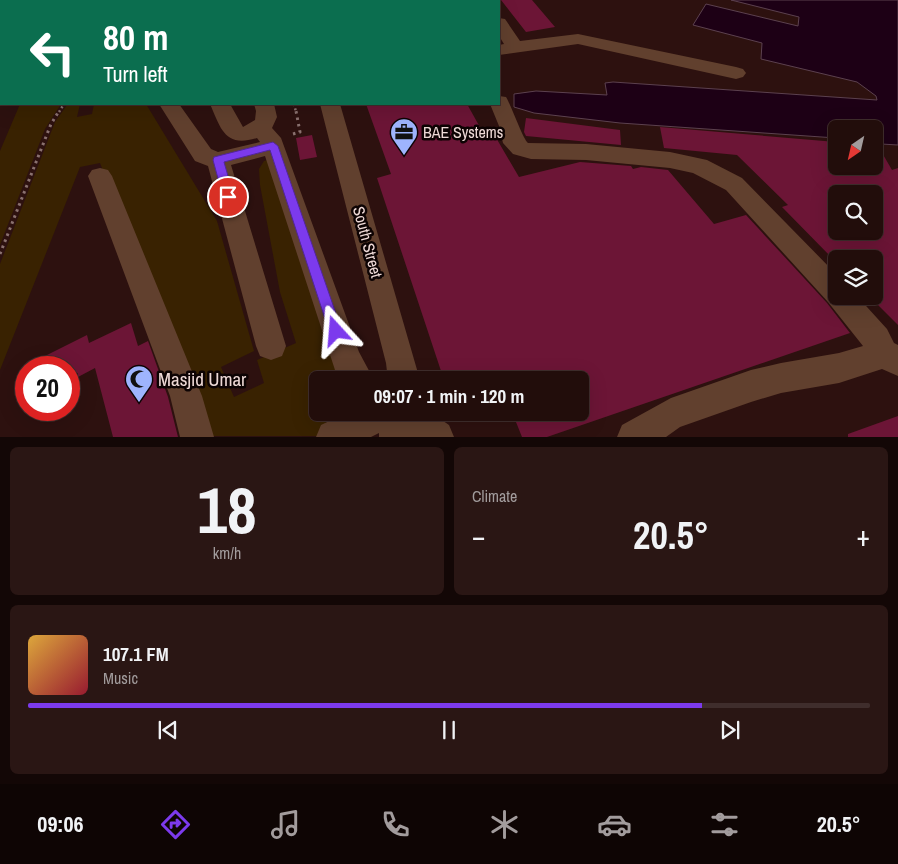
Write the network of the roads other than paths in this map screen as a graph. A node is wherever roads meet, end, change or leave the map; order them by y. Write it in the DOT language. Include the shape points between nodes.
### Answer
graph roads {
  1 [pos="500,26"];
  2 [pos="507,48"];
  3 [pos="736,73"];
  4 [pos="500,104"];
  5 [pos="170,105"];
  6 [pos="221,105"];
  7 [pos="330,105"];
  8 [pos="273,128"];
  9 [pos="218,160"];
  10 [pos="100,176"];
  11 [pos="828,284"];
  12 [pos="847,305"];
  13 [pos="270,346"];
  14 [pos="889,357"];
  15 [pos="353,371"];
  16 [pos="402,371"];
  17 [pos="366,421"];
  18 [pos="395,421"];
  19 [pos="414,421"];
  20 [pos="197,436"];
  21 [pos="332,436"];
  22 [pos="396,436"];
  23 [pos="437,436"];
  24 [pos="634,436"];
  1 -- 2 [label="street"];
  2 -- 3 [label="street" via="578,40"];
  4 -- 11 [label="street" via="514,143 525,150 670,160 699,166 724,178 748,197"];
  5 -- 9 [label="street" via="203,154"];
  6 -- 8 [label="street" via="237,134"];
  7 -- 16 [label="street, South Street"];
  8 -- 9 [label="street"];
  8 -- 15 [label="street" via="291,203"];
  9 -- 13 [label="street"];
  10 -- 20 [label="street" via="186,396"];
  12 -- 14 [label="street"];
  14 -- 24 [label="street" via="770,380 664,417"];
  17 -- 21 [label="street"];
  18 -- 22 [label="street"];
  19 -- 23 [label="street"];
}
